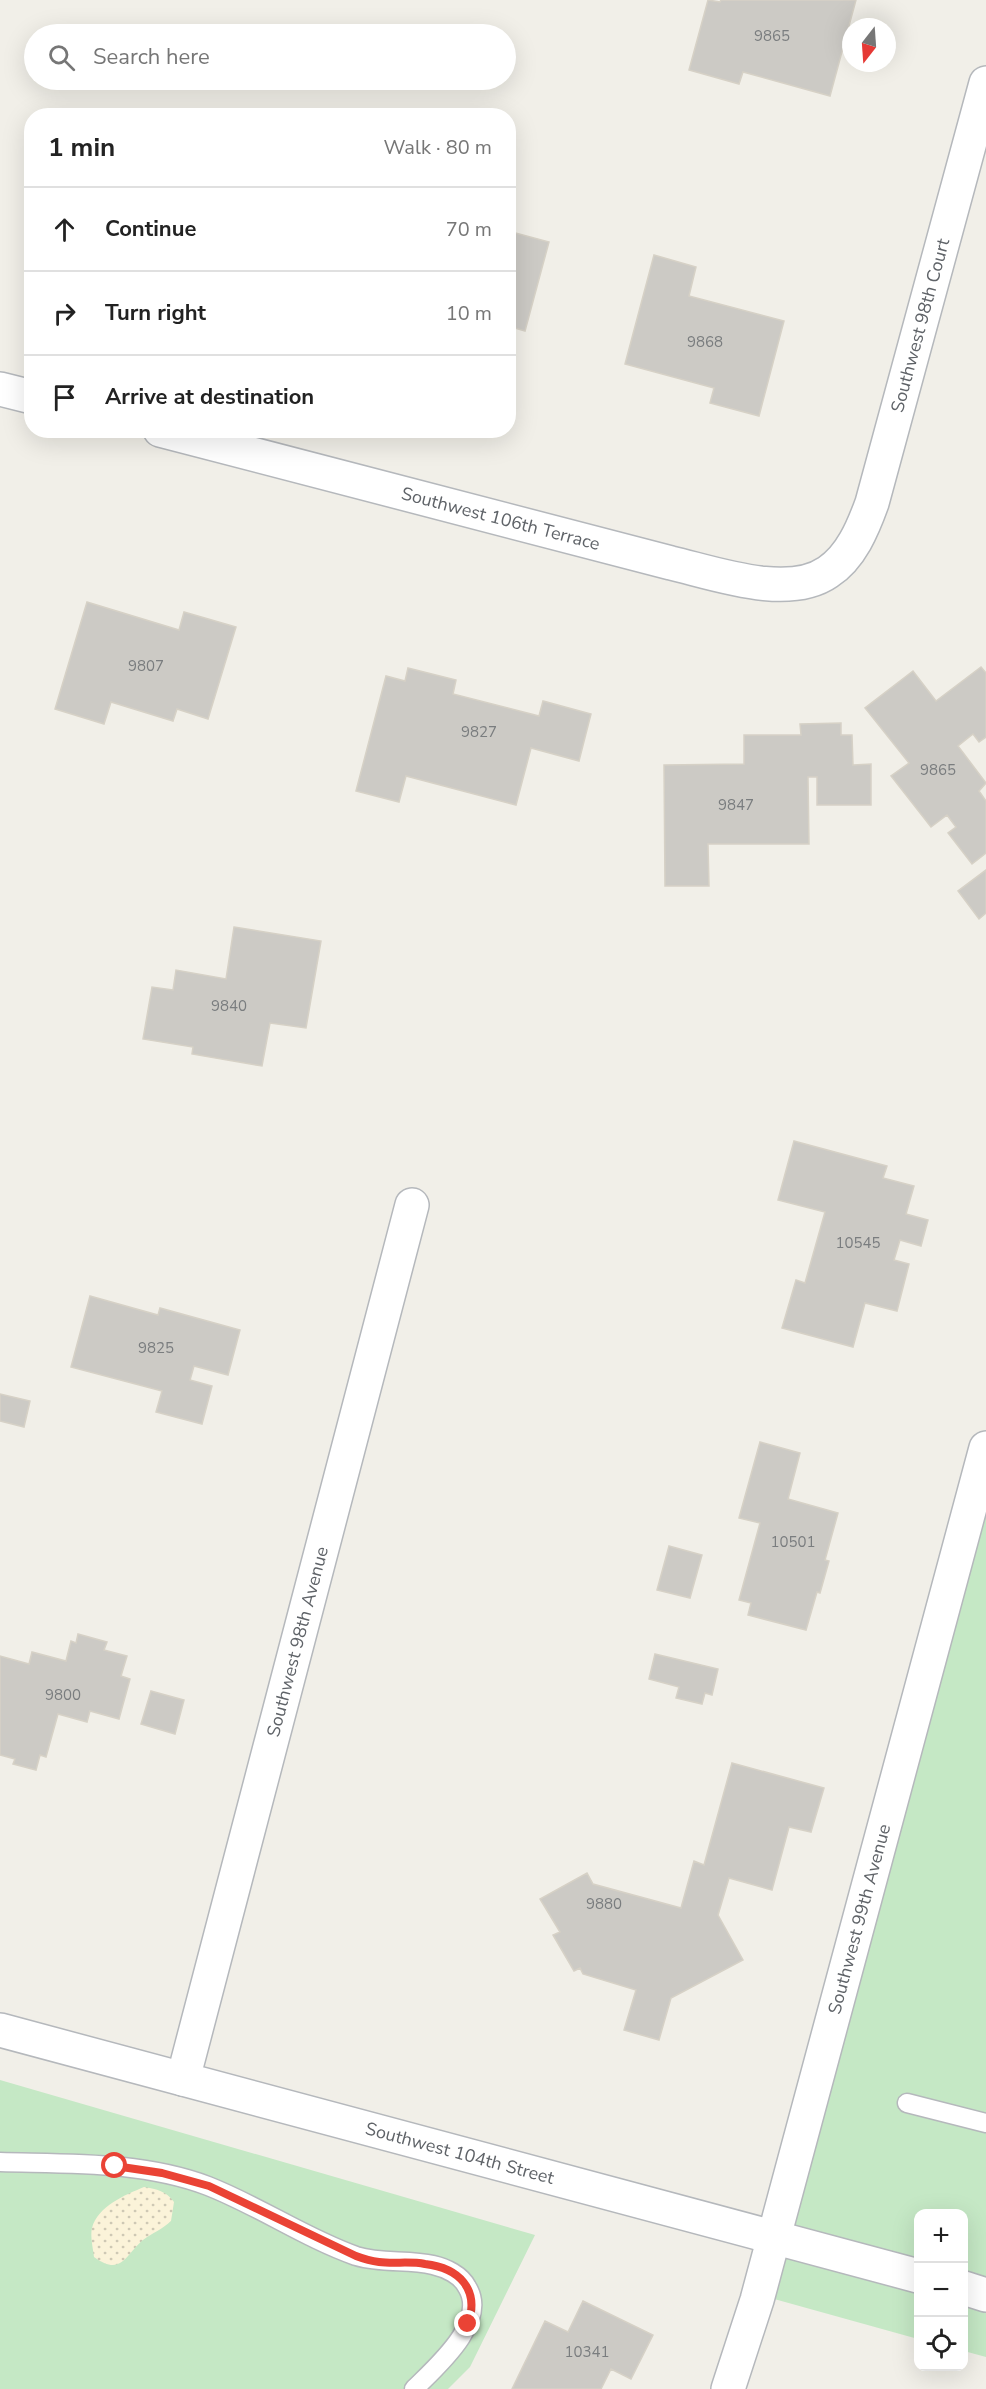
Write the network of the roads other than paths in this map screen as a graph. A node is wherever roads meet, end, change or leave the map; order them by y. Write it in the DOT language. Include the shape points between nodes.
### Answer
graph roads {
  1 [pos="986,83"];
  2 [pos="0,389"];
  3 [pos="24,395"];
  4 [pos="191,438"];
  5 [pos="839,562"];
  6 [pos="412,1204"];
  7 [pos="986,1448"];
  8 [pos="0,2030"];
  9 [pos="183,2079"];
  10 [pos="907,2103"];
  11 [pos="986,2123"];
  12 [pos="0,2162"];
  13 [pos="774,2237"];
  14 [pos="914,2275"];
  15 [pos="968,2290"];
  16 [pos="986,2295"];
  17 [pos="414,2389"];
  18 [pos="728,2389"];
  1 -- 5 [label="street, Southwest 98th Court" via="872,503 858,537"];
  2 -- 3 [label="street"];
  4 -- 5 [label="street, Southwest 106th Terrace" via="756,583 814,579"];
  6 -- 9 [label="street, Southwest 98th Avenue"];
  7 -- 13 [label="street, Southwest 99th Avenue"];
  8 -- 9 [label="street, Southwest 104th Street"];
  9 -- 13 [label="street, Southwest 104th Street"];
  10 -- 11 [label="lane"];
  12 -- 17 [label="lane" via="115,2166 162,2173 209,2186 356,2256 380,2262 424,2263 453,2273 471,2293 472,2313 450,2352"];
  13 -- 14 [label="street, Southwest 104th Street"];
  13 -- 18 [label="street, Southwest 99th Avenue"];
  15 -- 16 [label="street"];
}
